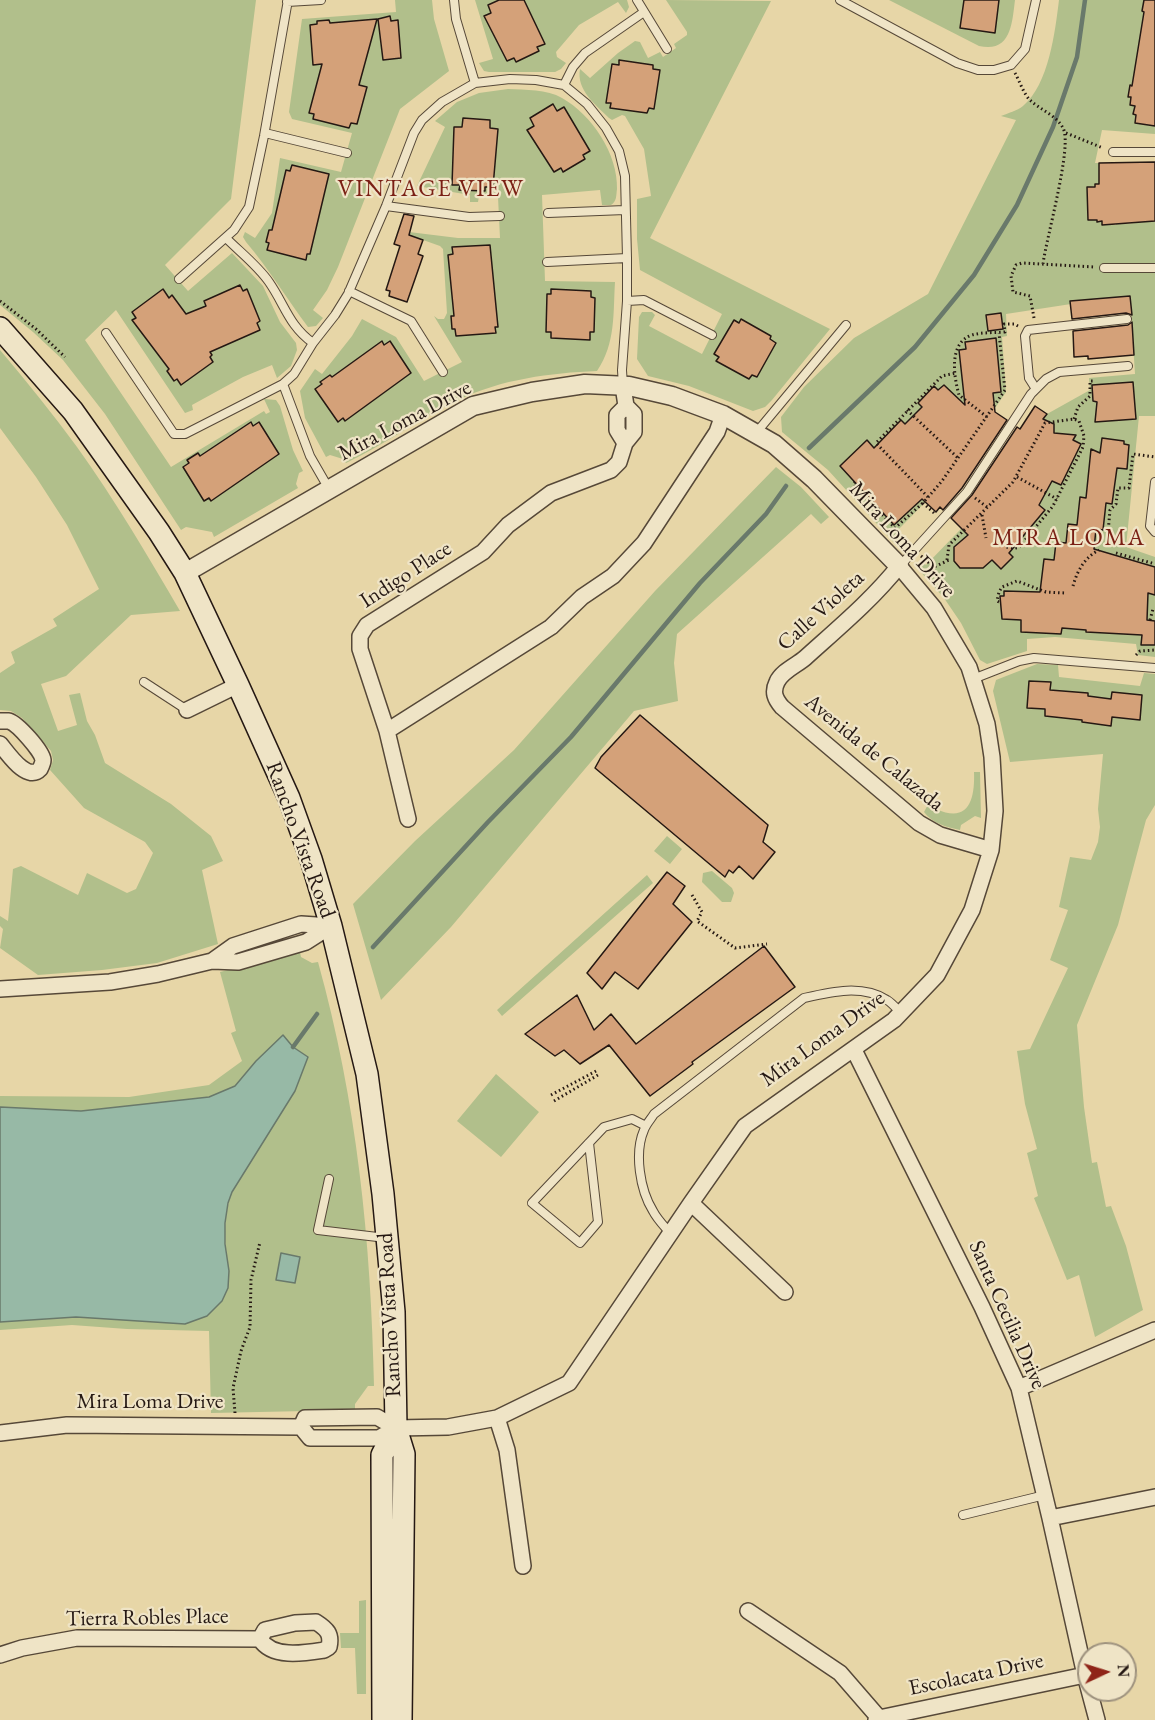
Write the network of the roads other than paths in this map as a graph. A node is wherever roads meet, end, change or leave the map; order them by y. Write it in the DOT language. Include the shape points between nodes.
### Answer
graph roads {
  1 [pos="321,0"];
  2 [pos="454,0"];
  3 [pos="637,0"];
  4 [pos="840,0"];
  5 [pos="1036,0"];
  6 [pos="287,1"];
  7 [pos="644,12"];
  8 [pos="667,49"];
  9 [pos="475,83"];
  10 [pos="564,85"];
  11 [pos="265,133"];
  12 [pos="1113,152"];
  13 [pos="1155,152"];
  14 [pos="347,153"];
  15 [pos="386,206"];
  16 [pos="625,210"];
  17 [pos="548,213"];
  18 [pos="500,216"];
  19 [pos="226,238"];
  20 [pos="627,258"];
  21 [pos="548,262"];
  22 [pos="1104,268"];
  23 [pos="1155,268"];
  24 [pos="179,279"];
  25 [pos="349,291"];
  26 [pos="627,301"];
  27 [pos="1127,319"];
  28 [pos="846,325"];
  29 [pos="0,328"];
  30 [pos="106,333"];
  31 [pos="712,335"];
  32 [pos="313,343"];
  33 [pos="1128,366"];
  34 [pos="443,372"];
  35 [pos="282,384"];
  36 [pos="623,386"];
  37 [pos="1036,389"];
  38 [pos="723,414"];
  39 [pos="756,433"];
  40 [pos="1155,482"];
  41 [pos="329,490"];
  42 [pos="1155,532"];
  43 [pos="899,566"];
  44 [pos="185,573"];
  45 [pos="1155,668"];
  46 [pos="973,679"];
  47 [pos="144,682"];
  48 [pos="238,685"];
  49 [pos="775,689"];
  50 [pos="187,710"];
  51 [pos="0,721"];
  52 [pos="387,730"];
  53 [pos="0,744"];
  54 [pos="408,819"];
  55 [pos="991,850"];
  56 [pos="331,926"];
  57 [pos="0,989"];
  58 [pos="901,1013"];
  59 [pos="854,1050"];
  60 [pos="646,1126"];
  61 [pos="589,1143"];
  62 [pos="328,1179"];
  63 [pos="691,1203"];
  64 [pos="670,1233"];
  65 [pos="387,1239"];
  66 [pos="785,1292"];
  67 [pos="1155,1330"];
  68 [pos="1019,1388"];
  69 [pos="497,1418"];
  70 [pos="301,1427"];
  71 [pos="396,1428"];
  72 [pos="0,1433"];
  73 [pos="1045,1495"];
  74 [pos="1155,1497"];
  75 [pos="963,1515"];
  76 [pos="1050,1518"];
  77 [pos="523,1566"];
  78 [pos="748,1611"];
  79 [pos="260,1639"];
  80 [pos="1077,1642"];
  81 [pos="0,1655"];
  82 [pos="1077,1678"];
  83 [pos="1092,1702"];
  84 [pos="878,1719"];
  85 [pos="383,1720"];
  86 [pos="401,1720"];
  87 [pos="1097,1720"];
  1 -- 6 [label="lane"];
  2 -- 9 [label="lane"];
  3 -- 7 [label="lane"];
  4 -- 5 [label="lane" via="957,63 978,70 1011,65 1025,49"];
  6 -- 11 [label="lane"];
  7 -- 8 [label="lane"];
  7 -- 10 [label="lane" via="585,53"];
  9 -- 10 [label="lane" via="510,79"];
  9 -- 15 [label="lane" via="442,102 422,120"];
  10 -- 16 [label="lane" via="593,112 619,151 625,176"];
  11 -- 14 [label="lane"];
  11 -- 19 [label="lane" via="249,207"];
  12 -- 13 [label="lane"];
  15 -- 18 [label="lane" via="469,217"];
  15 -- 25 [label="lane"];
  16 -- 17 [label="lane"];
  16 -- 20 [label="lane"];
  19 -- 24 [label="lane"];
  19 -- 32 [label="lane" via="268,280 289,320"];
  20 -- 21 [label="lane"];
  20 -- 26 [label="lane"];
  22 -- 23 [label="lane"];
  25 -- 32 [label="lane"];
  25 -- 34 [label="lane" via="411,321"];
  26 -- 31 [label="lane" via="644,300"];
  26 -- 36 [label="lane"];
  27 -- 37 [label="lane" via="1028,330 1025,336 1029,378"];
  28 -- 39 [label="lane"];
  29 -- 44 [label="main road, Rancho Vista Road" via="73,411"];
  30 -- 35 [label="lane" via="174,434 185,434"];
  32 -- 35 [label="lane" via="294,374"];
  33 -- 37 [label="lane" via="1059,372"];
  35 -- 41 [label="lane" via="310,456"];
  36 -- 38 [label="street, Mira Loma Drive" via="672,396"];
  36 -- 41 [label="street, Mira Loma Drive" via="585,384 473,406"];
  36 -- 52 [label="street, Indigo Place" via="626,406 616,415 617,430 625,444 619,462 611,470 551,493 508,525 483,552 367,625 360,636 360,649"];
  37 -- 43 [label="lane" via="967,492"];
  38 -- 39 [label="street, Mira Loma Drive"];
  38 -- 52 [label="street" via="717,432 644,543 619,570 582,597 551,627"];
  39 -- 43 [label="street, Mira Loma Drive" via="814,479"];
  40 -- 42 [label="lane" via="1150,526"];
  41 -- 44 [label="street, Mira Loma Drive"];
  43 -- 46 [label="street, Mira Loma Drive" via="953,637"];
  43 -- 49 [label="street, Calle Violeta" via="886,584 777,680"];
  44 -- 48 [label="main road, Rancho Vista Road"];
  45 -- 46 [label="lane" via="1034,658"];
  46 -- 55 [label="street, Mira Loma Drive" via="992,757 995,811"];
  47 -- 50 [label="lane"];
  48 -- 50 [label="street"];
  48 -- 56 [label="main road, Rancho Vista Road" via="289,798"];
  49 -- 55 [label="street, Avenida de Calazada" via="775,699 782,707 919,823 940,835"];
  51 -- 53 [label="street" via="20,728 40,753 41,768 36,772 19,767"];
  52 -- 54 [label="street, Indigo Place"];
  55 -- 58 [label="street, Mira Loma Drive" via="972,910 937,975"];
  56 -- 57 [label="street" via="301,924 233,946 212,961 158,974 110,982"];
  56 -- 65 [label="main road, Rancho Vista Road" via="368,1074"];
  58 -- 59 [label="street, Mira Loma Drive"];
  58 -- 60 [label="lane" via="887,1000 863,992 832,991 804,998 654,1114"];
  59 -- 63 [label="street, Mira Loma Drive" via="745,1126"];
  59 -- 68 [label="street, Santa Cecilia Drive"];
  60 -- 61 [label="lane" via="632,1119 604,1126"];
  60 -- 64 [label="lane" via="639,1157 641,1179 654,1213"];
  61 -- 61 [label="lane" via="532,1203 580,1243 598,1222"];
  62 -- 65 [label="lane" via="318,1230"];
  63 -- 64 [label="street, Mira Loma Drive"];
  63 -- 66 [label="street"];
  64 -- 69 [label="street, Mira Loma Drive" via="570,1383"];
  65 -- 71 [label="main road, Rancho Vista Road" via="394,1312"];
  67 -- 68 [label="street"];
  68 -- 73 [label="street, Santa Cecilia Drive"];
  69 -- 71 [label="street, Mira Loma Drive" via="448,1427"];
  69 -- 77 [label="street" via="507,1450"];
  70 -- 71 [label="street, Mira Loma Drive" via="310,1438 379,1438"];
  70 -- 71 [label="street, Mira Loma Drive" via="304,1418 377,1417"];
  70 -- 72 [label="street, Mira Loma Drive" via="67,1425"];
  71 -- 85 [label="main road, Rancho Vista Road" via="382,1455"];
  71 -- 86 [label="main road, Rancho Vista Road" via="404,1454"];
  73 -- 75 [label="lane"];
  73 -- 76 [label="street, Santa Cecilia Drive"];
  74 -- 76 [label="street"];
  76 -- 80 [label="street, Santa Cecilia Drive"];
  78 -- 84 [label="street" via="840,1673"];
  79 -- 81 [label="street, Tierra Robles Place" via="77,1638"];
  82 -- 84 [label="street, Escolacata Drive"];
  83 -- 87 [label="street, Santa Cecilia Drive"];
}
